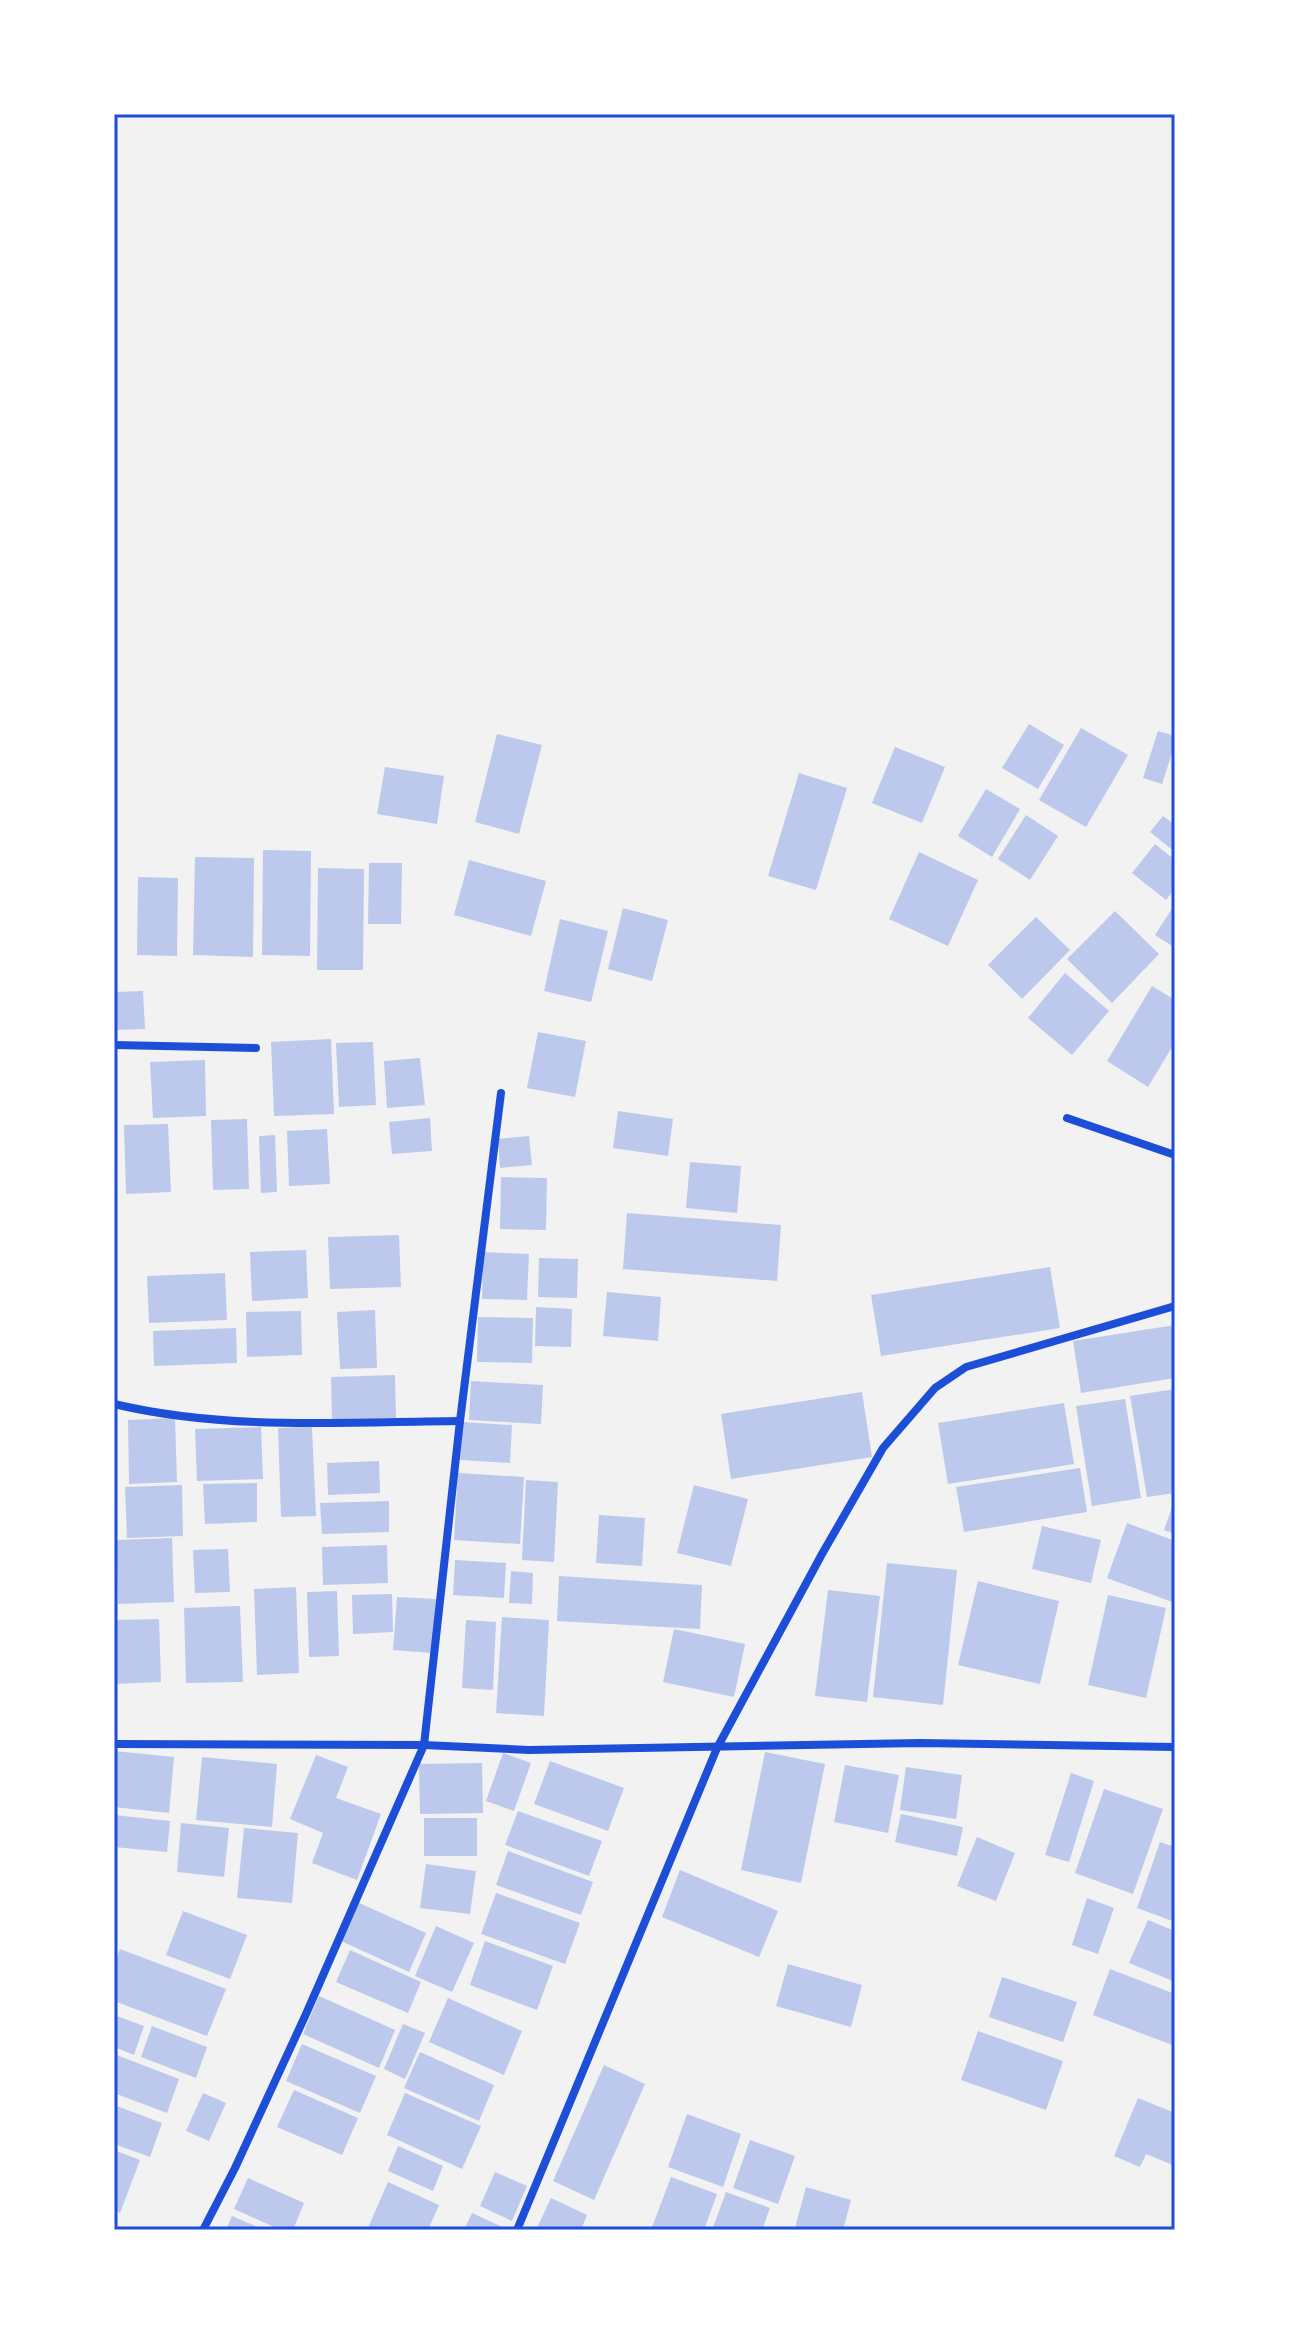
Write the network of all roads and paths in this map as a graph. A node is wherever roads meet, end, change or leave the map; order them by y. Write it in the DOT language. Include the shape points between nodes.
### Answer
graph roads {
  1 [pos="114,1045"];
  2 [pos="256,1048"];
  3 [pos="501,1093"];
  4 [pos="1067,1118"];
  5 [pos="1175,1155"];
  6 [pos="1175,1306"];
  7 [pos="114,1404"];
  8 [pos="460,1421"];
  9 [pos="114,1744"];
  10 [pos="424,1745"];
  11 [pos="1175,1747"];
  12 [pos="717,1748"];
  13 [pos="203,2230"];
  14 [pos="517,2230"];
  1 -- 2 [label="street"];
  3 -- 8 [label="street"];
  4 -- 5 [label="street"];
  6 -- 12 [label="street" via="966,1367 935,1388 883,1448"];
  7 -- 8 [label="street" via="243,1423"];
  8 -- 10 [label="street"];
  9 -- 10 [label="street"];
  10 -- 12 [label="street"];
  10 -- 13 [label="street" via="306,2014"];
  11 -- 12 [label="street" via="920,1743"];
  12 -- 14 [label="street"];
}
